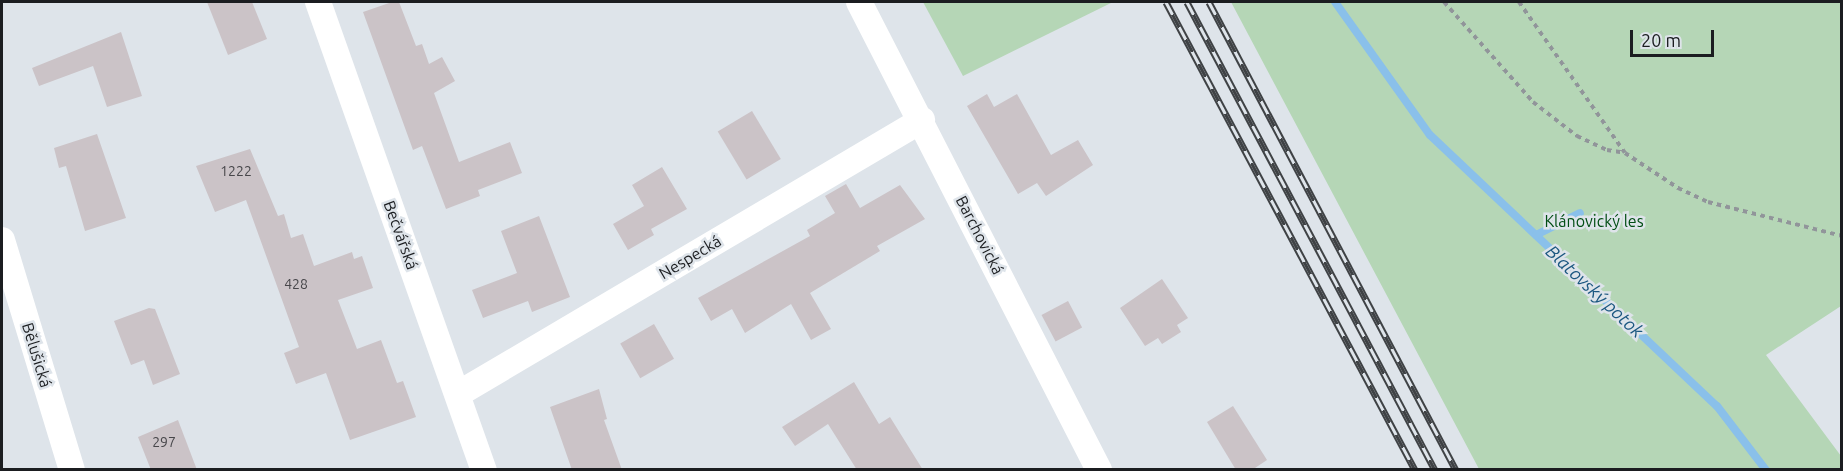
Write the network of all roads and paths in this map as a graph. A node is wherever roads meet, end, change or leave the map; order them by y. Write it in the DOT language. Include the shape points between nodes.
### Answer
graph roads {
  1 [pos="318,2"];
  2 [pos="859,2"];
  3 [pos="1444,2"];
  4 [pos="1519,2"];
  5 [pos="922,120"];
  6 [pos="1625,153"];
  7 [pos="1842,236"];
  8 [pos="2,240"];
  9 [pos="458,394"];
  10 [pos="72,470"];
  11 [pos="484,470"];
  12 [pos="1099,470"];
  1 -- 9 [label="street, Bečvářská"];
  2 -- 5 [label="street, Barchovická"];
  3 -- 6 [label="path" via="1533,102 1559,124 1607,150"];
  4 -- 6 [label="path"];
  5 -- 9 [label="street, Nespecká"];
  5 -- 12 [label="street, Barchovická"];
  6 -- 7 [label="path" via="1678,188 1708,202"];
  8 -- 10 [label="street, Bělušická"];
  9 -- 11 [label="street, Bečvářská"];
}
